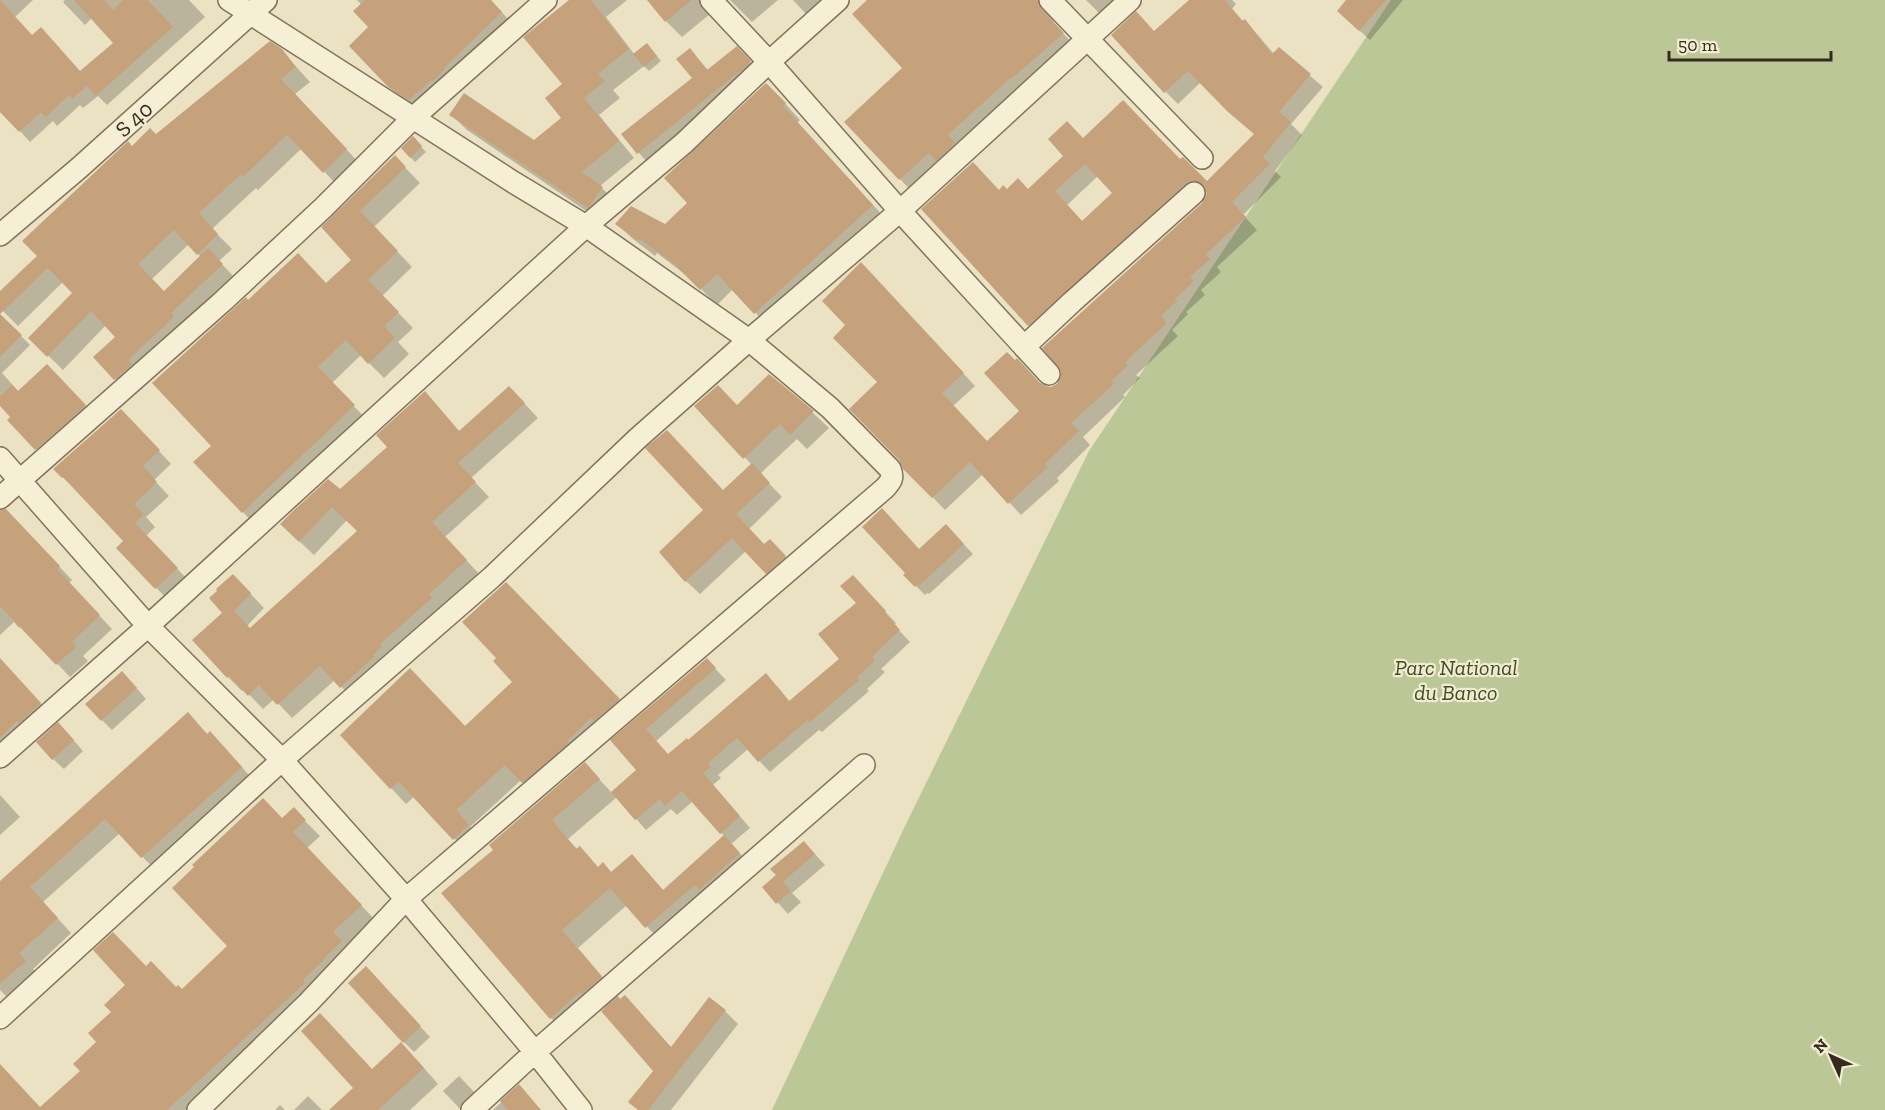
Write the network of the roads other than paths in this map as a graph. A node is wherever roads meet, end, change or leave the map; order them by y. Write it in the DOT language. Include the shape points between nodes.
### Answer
graph roads {
  1 [pos="230,0"];
  2 [pos="546,0"];
  3 [pos="711,0"];
  4 [pos="838,0"];
  5 [pos="1050,0"];
  6 [pos="1130,0"];
  7 [pos="259,7"];
  8 [pos="1086,39"];
  9 [pos="769,62"];
  10 [pos="414,117"];
  11 [pos="1202,159"];
  12 [pos="1194,193"];
  13 [pos="900,211"];
  14 [pos="586,226"];
  15 [pos="0,235"];
  16 [pos="749,339"];
  17 [pos="1024,347"];
  18 [pos="1049,374"];
  19 [pos="0,458"];
  20 [pos="21,480"];
  21 [pos="0,498"];
  22 [pos="148,626"];
  23 [pos="0,757"];
  24 [pos="282,760"];
  25 [pos="864,765"];
  26 [pos="406,899"];
  27 [pos="0,1018"];
  28 [pos="535,1052"];
  29 [pos="198,1110"];
  30 [pos="472,1110"];
  31 [pos="581,1110"];
  1 -- 7 [label="street"];
  2 -- 10 [label="street"];
  3 -- 9 [label="street"];
  4 -- 9 [label="street"];
  5 -- 8 [label="street"];
  6 -- 8 [label="street"];
  7 -- 10 [label="street"];
  7 -- 15 [label="street, S 40"];
  8 -- 11 [label="street"];
  8 -- 13 [label="street"];
  9 -- 13 [label="street"];
  9 -- 14 [label="street"];
  10 -- 14 [label="street"];
  10 -- 20 [label="street" via="222,302"];
  12 -- 17 [label="street"];
  13 -- 16 [label="street"];
  13 -- 17 [label="street"];
  14 -- 16 [label="street"];
  14 -- 22 [label="street"];
  16 -- 24 [label="street" via="638,438 492,578"];
  16 -- 26 [label="street" via="830,408 890,469 891,482"];
  17 -- 18 [label="street"];
  19 -- 20 [label="street"];
  20 -- 21 [label="street"];
  20 -- 22 [label="street"];
  22 -- 23 [label="street"];
  22 -- 24 [label="street"];
  24 -- 26 [label="street"];
  24 -- 27 [label="street"];
  25 -- 28 [label="street"];
  26 -- 28 [label="street"];
  26 -- 29 [label="street" via="309,1002"];
  28 -- 30 [label="street"];
  28 -- 31 [label="street"];
}
